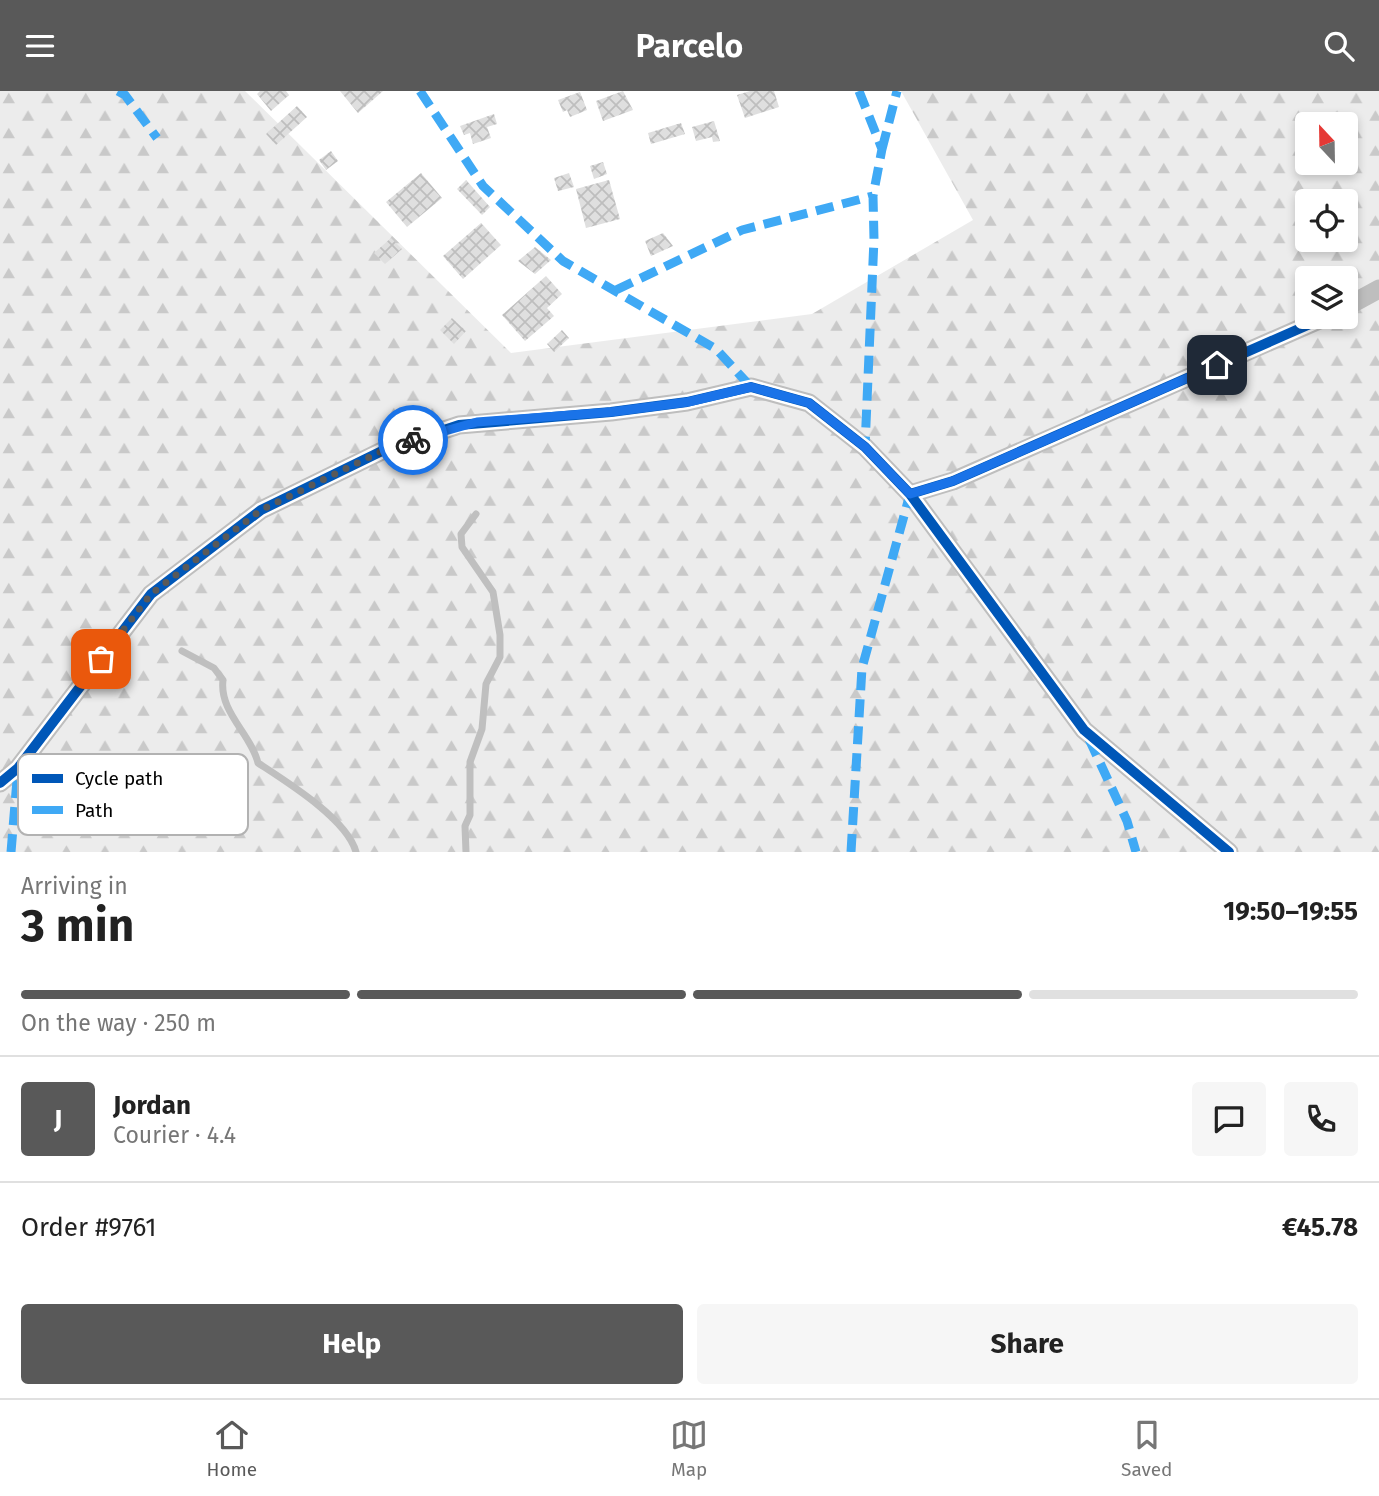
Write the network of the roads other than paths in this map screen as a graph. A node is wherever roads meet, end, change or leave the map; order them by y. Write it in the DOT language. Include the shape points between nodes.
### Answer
graph roads {
  1 [pos="1379,289"];
  2 [pos="1358,300"];
  3 [pos="1299,329"];
  4 [pos="910,494"];
  5 [pos="29,754"];
  6 [pos="18,768"];
  7 [pos="0,783"];
  8 [pos="1228,852"];
  1 -- 2 [label="street"];
  3 -- 4 [label="street" via="953,481"];
  4 -- 5 [label="street" via="865,447 809,403 751,387 688,402 459,425 384,450 261,510 208,548 151,594"];
  4 -- 8 [label="street" via="1084,730"];
  6 -- 7 [label="street"];
}
